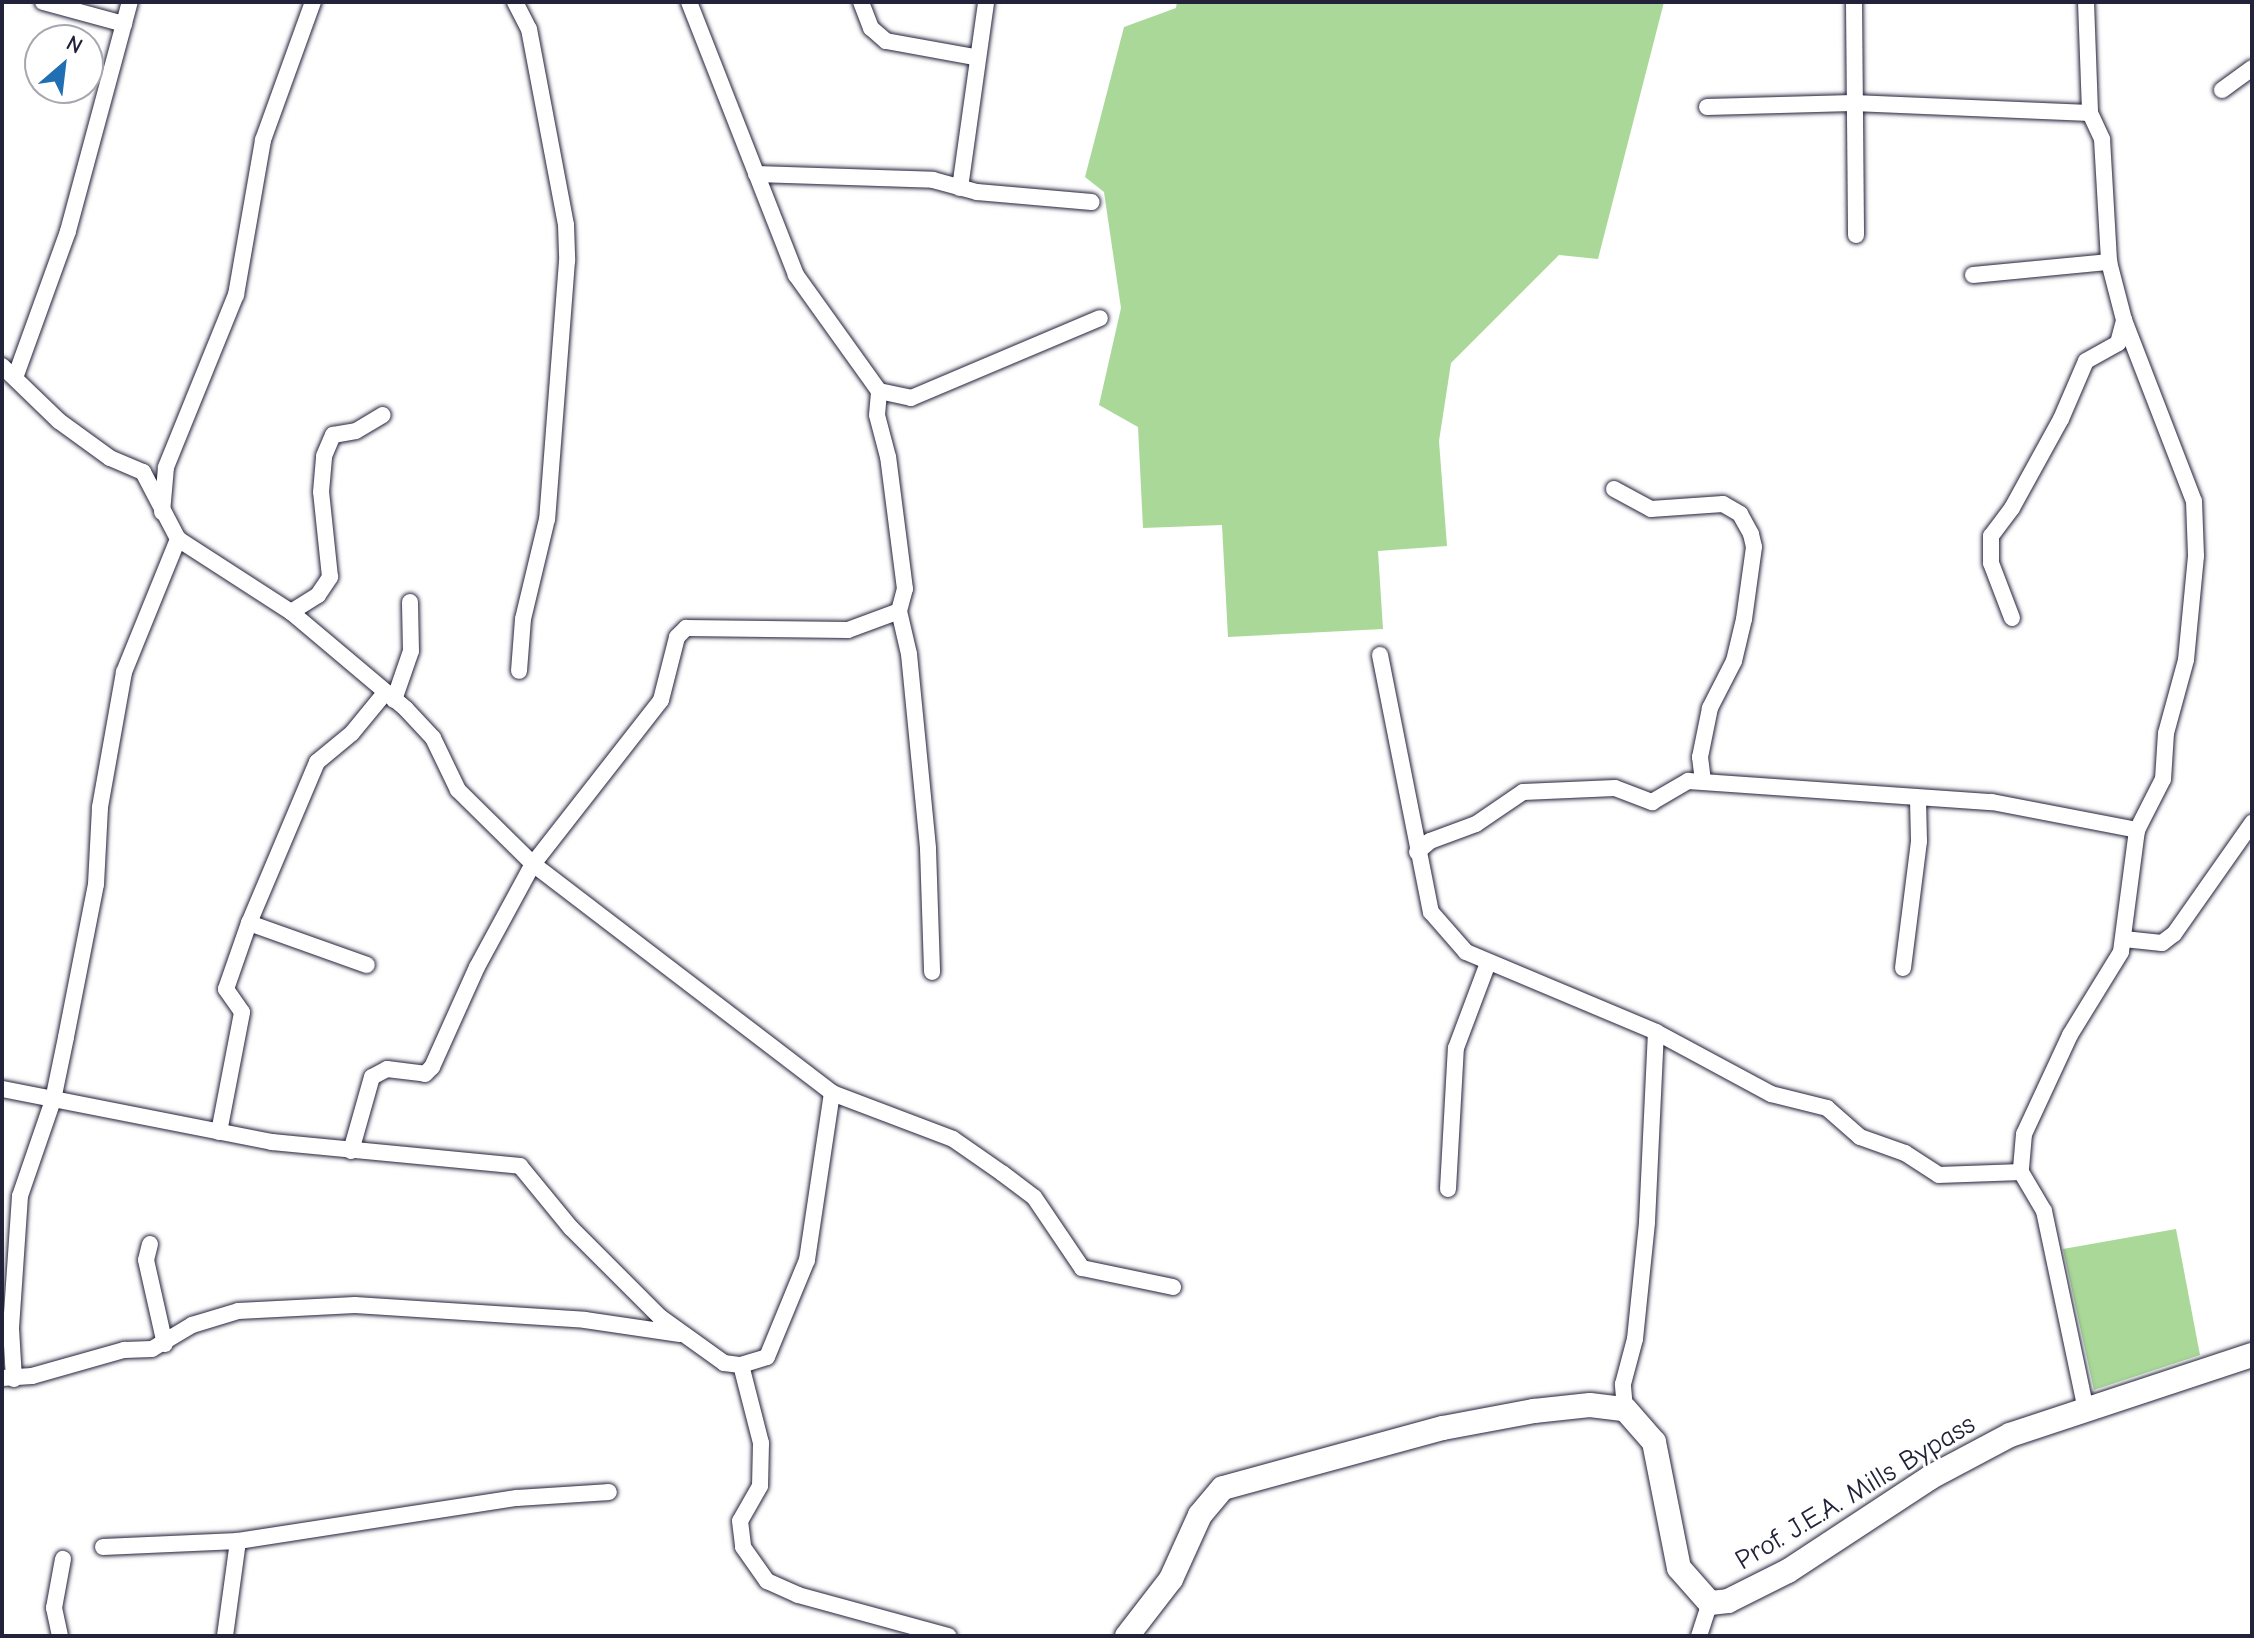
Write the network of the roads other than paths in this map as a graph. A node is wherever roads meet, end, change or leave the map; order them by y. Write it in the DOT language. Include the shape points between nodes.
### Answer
graph roads {
  1 [pos="43,2"];
  2 [pos="130,2"];
  3 [pos="313,2"];
  4 [pos="515,2"];
  5 [pos="689,2"];
  6 [pos="861,2"];
  7 [pos="986,2"];
  8 [pos="1854,2"];
  9 [pos="2086,2"];
  10 [pos="124,24"];
  11 [pos="974,57"];
  12 [pos="2252,68"];
  13 [pos="2222,90"];
  14 [pos="1853,103"];
  15 [pos="1707,107"];
  16 [pos="2090,113"];
  17 [pos="756,174"];
  18 [pos="960,188"];
  19 [pos="1092,202"];
  20 [pos="1856,235"];
  21 [pos="2109,262"];
  22 [pos="1973,275"];
  23 [pos="1100,318"];
  24 [pos="2124,320"];
  25 [pos="9,371"];
  26 [pos="879,391"];
  27 [pos="383,415"];
  28 [pos="1614,489"];
  29 [pos="162,513"];
  30 [pos="178,539"];
  31 [pos="410,602"];
  32 [pos="899,611"];
  33 [pos="291,612"];
  34 [pos="2012,618"];
  35 [pos="1380,655"];
  36 [pos="519,671"];
  37 [pos="389,697"];
  38 [pos="1703,780"];
  39 [pos="1918,800"];
  40 [pos="2252,823"];
  41 [pos="2137,830"];
  42 [pos="1417,852"];
  43 [pos="533,864"];
  44 [pos="249,923"];
  45 [pos="2124,939"];
  46 [pos="1488,963"];
  47 [pos="367,965"];
  48 [pos="1903,968"];
  49 [pos="932,972"];
  50 [pos="1656,1032"];
  51 [pos="2,1089"];
  52 [pos="832,1093"];
  53 [pos="53,1100"];
  54 [pos="219,1132"];
  55 [pos="351,1151"];
  56 [pos="2021,1172"];
  57 [pos="1448,1189"];
  58 [pos="150,1244"];
  59 [pos="1173,1287"];
  60 [pos="682,1334"];
  61 [pos="165,1344"];
  62 [pos="2252,1355"];
  63 [pos="741,1365"];
  64 [pos="8,1378"];
  65 [pos="1625,1409"];
  66 [pos="2086,1410"];
  67 [pos="609,1492"];
  68 [pos="238,1541"];
  69 [pos="103,1547"];
  70 [pos="63,1559"];
  71 [pos="1710,1603"];
  72 [pos="60,1636"];
  73 [pos="225,1636"];
  74 [pos="948,1636"];
  75 [pos="1127,1636"];
  76 [pos="1699,1636"];
  1 -- 10 [label="street"];
  2 -- 10 [label="street"];
  3 -- 29 [label="street" via="263,140 236,295 166,467"];
  4 -- 36 [label="street" via="529,29 566,225 567,261 547,519 523,619"];
  5 -- 17 [label="street"];
  6 -- 11 [label="street" via="871,28 886,41"];
  7 -- 11 [label="street"];
  8 -- 14 [label="street"];
  9 -- 16 [label="street"];
  10 -- 25 [label="street" via="68,231"];
  11 -- 18 [label="street"];
  12 -- 13 [label="street"];
  14 -- 15 [label="street"];
  14 -- 16 [label="street"];
  14 -- 20 [label="street"];
  16 -- 21 [label="street" via="2102,139"];
  17 -- 18 [label="street" via="933,180"];
  17 -- 26 [label="street" via="796,275"];
  18 -- 19 [label="street"];
  21 -- 22 [label="street"];
  21 -- 24 [label="street"];
  23 -- 26 [label="street" via="911,398"];
  24 -- 34 [label="street" via="2118,343 2086,361 2075,394 1991,536 1991,563"];
  24 -- 41 [label="street" via="2194,501 2196,556 2186,660 2166,733 2163,779"];
  25 -- 29 [label="street" via="59,421 110,458 143,472"];
  26 -- 32 [label="street" via="877,415 888,457 905,589"];
  27 -- 33 [label="street" via="356,431 333,435 324,456 321,492 330,577 318,595"];
  28 -- 38 [label="street" via="1651,509 1723,504 1740,514 1751,534 1754,547 1744,619 1734,661 1710,708 1700,757"];
  29 -- 30 [label="street"];
  30 -- 33 [label="street"];
  30 -- 53 [label="street" via="124,672 100,807 96,884"];
  31 -- 37 [label="street" via="411,651"];
  32 -- 43 [label="street" via="848,630 686,628 677,637 661,700"];
  32 -- 49 [label="street" via="909,654 928,849"];
  33 -- 37 [label="street"];
  35 -- 42 [label="street"];
  37 -- 43 [label="street" via="433,738 458,790"];
  37 -- 44 [label="street" via="317,762"];
  38 -- 39 [label="street"];
  38 -- 42 [label="street" via="1688,781 1652,802 1615,788 1523,792 1476,824 1430,841"];
  39 -- 41 [label="street" via="1992,802"];
  39 -- 48 [label="street" via="1919,841"];
  40 -- 45 [label="street" via="2174,934 2162,943"];
  41 -- 45 [label="street" via="2127,874"];
  42 -- 46 [label="street" via="1431,912 1466,952"];
  43 -- 52 [label="street"];
  43 -- 55 [label="street" via="477,967 432,1067 425,1074 387,1069 372,1077"];
  44 -- 47 [label="street"];
  44 -- 54 [label="street" via="226,989 242,1012"];
  45 -- 56 [label="street" via="2109,978 2070,1035 2031,1116"];
  46 -- 50 [label="street"];
  46 -- 57 [label="street" via="1456,1048"];
  50 -- 56 [label="street" via="1747,1083 1827,1108 1860,1137 1905,1153 1939,1175"];
  50 -- 65 [label="street" via="1647,1222 1635,1339 1623,1384"];
  51 -- 53 [label="street"];
  52 -- 59 [label="street" via="953,1139 990,1164 1034,1197 1082,1268"];
  52 -- 63 [label="street" via="807,1260 767,1357"];
  53 -- 54 [label="street"];
  53 -- 64 [label="street" via="27,1167 19,1207"];
  54 -- 55 [label="street"];
  55 -- 60 [label="street" via="520,1166 571,1228"];
  56 -- 66 [label="street" via="2044,1211"];
  58 -- 61 [label="street" via="146,1260"];
  60 -- 61 [label="street" via="585,1320 355,1305 238,1311 192,1325"];
  60 -- 63 [label="street" via="724,1363"];
  61 -- 64 [label="street"];
  62 -- 66 [label="street, Prof. J.E.A. Mills Bypass"];
  63 -- 74 [label="street" via="761,1443 760,1486 740,1521 743,1547 767,1581 798,1595"];
  65 -- 71 [label="street" via="1654,1442 1679,1568"];
  65 -- 75 [label="street" via="1607,1405 1534,1411 1443,1428 1238,1481 1223,1488 1200,1515 1171,1579"];
  66 -- 71 [label="street, Prof. J.E.A. Mills Bypass" via="2010,1435 1931,1477 1788,1571 1728,1601"];
  67 -- 68 [label="street" via="517,1498"];
  68 -- 69 [label="street"];
  68 -- 73 [label="street"];
  70 -- 72 [label="street" via="54,1608"];
  71 -- 76 [label="street"];
}
